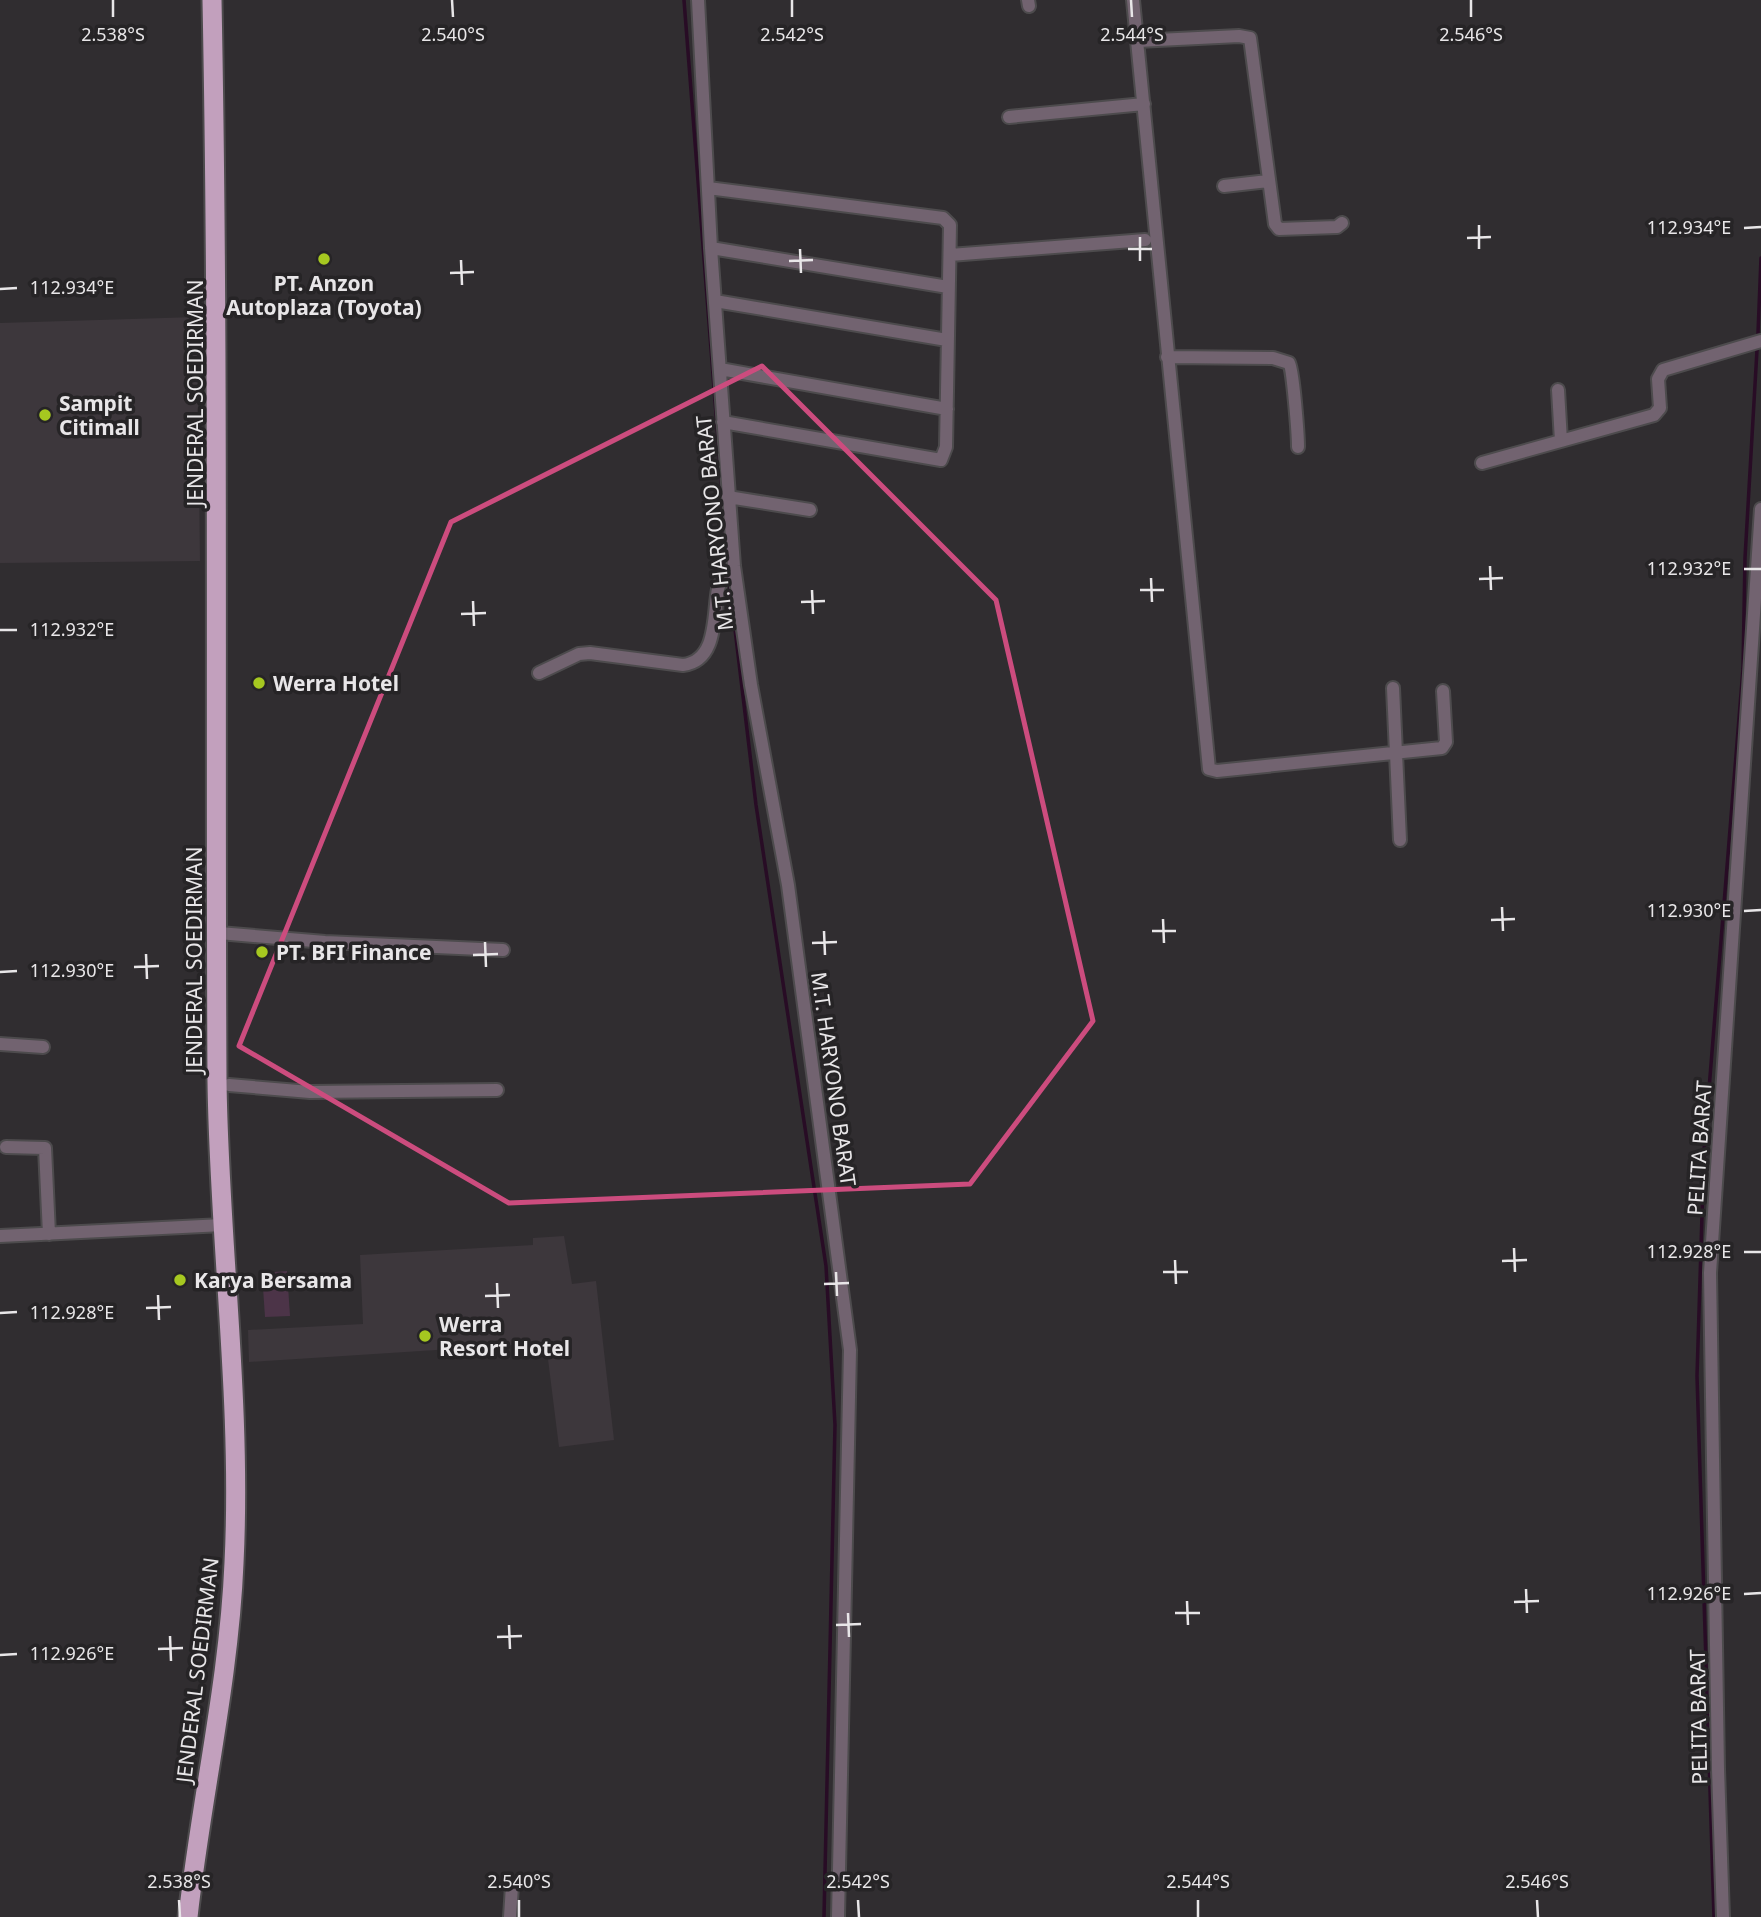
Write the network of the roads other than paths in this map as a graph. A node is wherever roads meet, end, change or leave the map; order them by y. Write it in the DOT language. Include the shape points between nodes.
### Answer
graph roads {
  1 [pos="212,0"];
  2 [pos="224,0"];
  3 [pos="698,0"];
  4 [pos="1133,0"];
  5 [pos="218,25"];
  6 [pos="1138,41"];
  7 [pos="1144,104"];
  8 [pos="1009,117"];
  9 [pos="1268,181"];
  10 [pos="1224,186"];
  11 [pos="708,188"];
  12 [pos="1342,223"];
  13 [pos="1145,240"];
  14 [pos="711,248"];
  15 [pos="950,255"];
  16 [pos="948,287"];
  17 [pos="715,301"];
  18 [pos="947,340"];
  19 [pos="1761,341"];
  20 [pos="1167,357"];
  21 [pos="720,369"];
  22 [pos="1558,390"];
  23 [pos="947,409"];
  24 [pos="723,422"];
  25 [pos="1561,441"];
  26 [pos="1298,447"];
  27 [pos="1482,463"];
  28 [pos="728,497"];
  29 [pos="1761,509"];
  30 [pos="810,510"];
  31 [pos="734,566"];
  32 [pos="539,673"];
  33 [pos="1393,688"];
  34 [pos="1443,691"];
  35 [pos="1395,751"];
  36 [pos="1400,840"];
  37 [pos="224,934"];
  38 [pos="503,950"];
  39 [pos="0,1044"];
  40 [pos="43,1047"];
  41 [pos="229,1085"];
  42 [pos="497,1090"];
  43 [pos="6,1147"];
  44 [pos="223,1225"];
  45 [pos="49,1234"];
  46 [pos="0,1236"];
  47 [pos="512,1886"];
  48 [pos="188,1917"];
  49 [pos="199,1917"];
  50 [pos="510,1917"];
  51 [pos="838,1917"];
  52 [pos="1723,1917"];
  1 -- 5 [label="highway, JENDERAL SOEDIRMAN"];
  2 -- 5 [label="highway, JENDERAL SOEDIRMAN"];
  3 -- 11 [label="street, M.T. HARYONO BARAT"];
  4 -- 6 [label="street"];
  5 -- 37 [label="highway, JENDERAL SOEDIRMAN"];
  6 -- 7 [label="street"];
  6 -- 9 [label="street" via="1250,38"];
  7 -- 8 [label="street"];
  7 -- 20 [label="street"];
  9 -- 10 [label="street"];
  9 -- 12 [label="street" via="1279,229 1337,227"];
  11 -- 14 [label="street, M.T. HARYONO BARAT"];
  11 -- 15 [label="street" via="943,218 950,225"];
  13 -- 15 [label="street"];
  14 -- 16 [label="street"];
  14 -- 17 [label="street, M.T. HARYONO BARAT"];
  15 -- 16 [label="street"];
  16 -- 18 [label="street"];
  17 -- 18 [label="street"];
  17 -- 21 [label="street, M.T. HARYONO BARAT"];
  18 -- 23 [label="street"];
  19 -- 25 [label="street" via="1663,370 1658,379 1657,414"];
  20 -- 26 [label="street" via="1273,358 1289,363"];
  20 -- 35 [label="street" via="1209,769"];
  21 -- 23 [label="street"];
  21 -- 24 [label="street, M.T. HARYONO BARAT"];
  22 -- 25 [label="street"];
  23 -- 24 [label="street" via="945,455 934,461"];
  24 -- 28 [label="street, M.T. HARYONO BARAT"];
  25 -- 27 [label="street"];
  28 -- 30 [label="street"];
  28 -- 31 [label="street, M.T. HARYONO BARAT"];
  29 -- 52 [label="street, PELITA BARAT" via="1711,1243"];
  31 -- 32 [label="street" via="719,584 713,627 704,655 697,661 682,665 590,653"];
  31 -- 51 [label="street, M.T. HARYONO BARAT" via="788,886 850,1350"];
  33 -- 35 [label="street"];
  34 -- 35 [label="street" via="1445,746"];
  35 -- 36 [label="street"];
  37 -- 38 [label="street"];
  37 -- 41 [label="highway, JENDERAL SOEDIRMAN"];
  37 -- 44 [label="highway, JENDERAL SOEDIRMAN" via="218,1087"];
  39 -- 40 [label="street"];
  41 -- 42 [label="street" via="310,1092"];
  41 -- 49 [label="highway, JENDERAL SOEDIRMAN" via="245,1436 245,1564"];
  43 -- 45 [label="street" via="45,1148"];
  44 -- 45 [label="street"];
  44 -- 48 [label="highway, JENDERAL SOEDIRMAN" via="234,1436 234,1564"];
  45 -- 46 [label="street"];
  47 -- 50 [label="street"];
}
